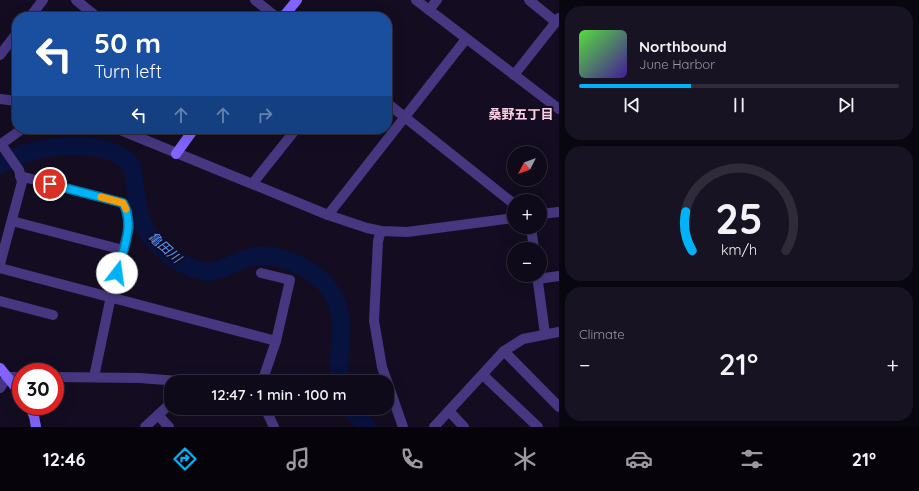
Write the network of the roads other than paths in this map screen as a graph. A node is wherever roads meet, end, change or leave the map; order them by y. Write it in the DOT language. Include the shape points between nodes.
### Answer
graph roads {
  1 [pos="43,0"];
  2 [pos="76,0"];
  3 [pos="255,0"];
  4 [pos="297,0"];
  5 [pos="416,0"];
  6 [pos="437,0"];
  7 [pos="529,0"];
  8 [pos="429,10"];
  9 [pos="34,12"];
  10 [pos="88,12"];
  11 [pos="270,12"];
  12 [pos="287,12"];
  13 [pos="557,20"];
  14 [pos="12,39"];
  15 [pos="466,39"];
  16 [pos="0,55"];
  17 [pos="514,75"];
  18 [pos="0,99"];
  19 [pos="12,100"];
  20 [pos="392,107"];
  21 [pos="559,109"];
  22 [pos="405,117"];
  23 [pos="15,134"];
  24 [pos="130,134"];
  25 [pos="190,134"];
  26 [pos="292,134"];
  27 [pos="392,134"];
  28 [pos="392,134"];
  29 [pos="0,145"];
  30 [pos="176,154"];
  31 [pos="19,173"];
  32 [pos="253,183"];
  33 [pos="507,198"];
  34 [pos="559,212"];
  35 [pos="547,213"];
  36 [pos="328,215"];
  37 [pos="507,219"];
  38 [pos="12,220"];
  39 [pos="381,231"];
  40 [pos="123,250"];
  41 [pos="0,264"];
  42 [pos="0,268"];
  43 [pos="261,273"];
  44 [pos="559,276"];
  45 [pos="547,277"];
  46 [pos="538,282"];
  47 [pos="111,296"];
  48 [pos="0,301"];
  49 [pos="53,315"];
  50 [pos="545,334"];
  51 [pos="558,335"];
  52 [pos="276,341"];
  53 [pos="504,351"];
  54 [pos="0,368"];
  55 [pos="264,375"];
  56 [pos="483,375"];
  57 [pos="7,377"];
  58 [pos="12,377"];
  59 [pos="64,377"];
  60 [pos="94,377"];
  61 [pos="164,381"];
  62 [pos="12,383"];
  63 [pos="0,388"];
  64 [pos="559,407"];
  65 [pos="164,409"];
  66 [pos="450,412"];
  67 [pos="32,415"];
  68 [pos="158,415"];
  69 [pos="268,415"];
  70 [pos="36,427"];
  71 [pos="145,427"];
  72 [pos="169,427"];
  73 [pos="274,427"];
  74 [pos="403,427"];
  75 [pos="434,427"];
  76 [pos="464,427"];
  77 [pos="538,427"];
  1 -- 9 [label="street"];
  2 -- 10 [label="street"];
  3 -- 11 [label="street"];
  4 -- 12 [label="street"];
  5 -- 8 [label="street"];
  6 -- 8 [label="street"];
  7 -- 13 [label="street"];
  8 -- 15 [label="street"];
  13 -- 17 [label="street"];
  14 -- 16 [label="street"];
  15 -- 17 [label="street"];
  15 -- 22 [label="street"];
  17 -- 21 [label="street"];
  18 -- 19 [label="street"];
  20 -- 22 [label="street"];
  22 -- 28 [label="street"];
  22 -- 33 [label="street"];
  23 -- 29 [label="street"];
  24 -- 30 [label="street"];
  25 -- 30 [label="street"];
  26 -- 32 [label="street"];
  27 -- 36 [label="street"];
  29 -- 31 [label="street"];
  30 -- 32 [label="street"];
  31 -- 38 [label="street" via="22,182"];
  31 -- 40 [label="street" via="123,203 127,211 129,228"];
  32 -- 36 [label="street"];
  34 -- 35 [label="street"];
  36 -- 39 [label="street"];
  37 -- 39 [label="street" via="407,232"];
  38 -- 40 [label="street"];
  38 -- 41 [label="street"];
  39 -- 74 [label="street" via="378,241 374,321 382,367"];
  40 -- 47 [label="street"];
  42 -- 47 [label="street"];
  43 -- 52 [label="street" via="290,280"];
  44 -- 45 [label="street"];
  46 -- 50 [label="street"];
  47 -- 52 [label="street"];
  47 -- 60 [label="street"];
  48 -- 49 [label="street"];
  50 -- 51 [label="street"];
  50 -- 53 [label="street" via="522,339"];
  52 -- 55 [label="street"];
  53 -- 56 [label="street"];
  53 -- 64 [label="street"];
  54 -- 57 [label="street"];
  56 -- 66 [label="street"];
  56 -- 77 [label="street"];
  57 -- 58 [label="street"];
  57 -- 62 [label="street"];
  57 -- 63 [label="street"];
  59 -- 60 [label="street"];
  60 -- 61 [label="street"];
  65 -- 68 [label="street"];
  66 -- 75 [label="street"];
  66 -- 76 [label="street"];
  67 -- 70 [label="street"];
  68 -- 71 [label="street"];
  68 -- 72 [label="street"];
  69 -- 73 [label="street"];
}
